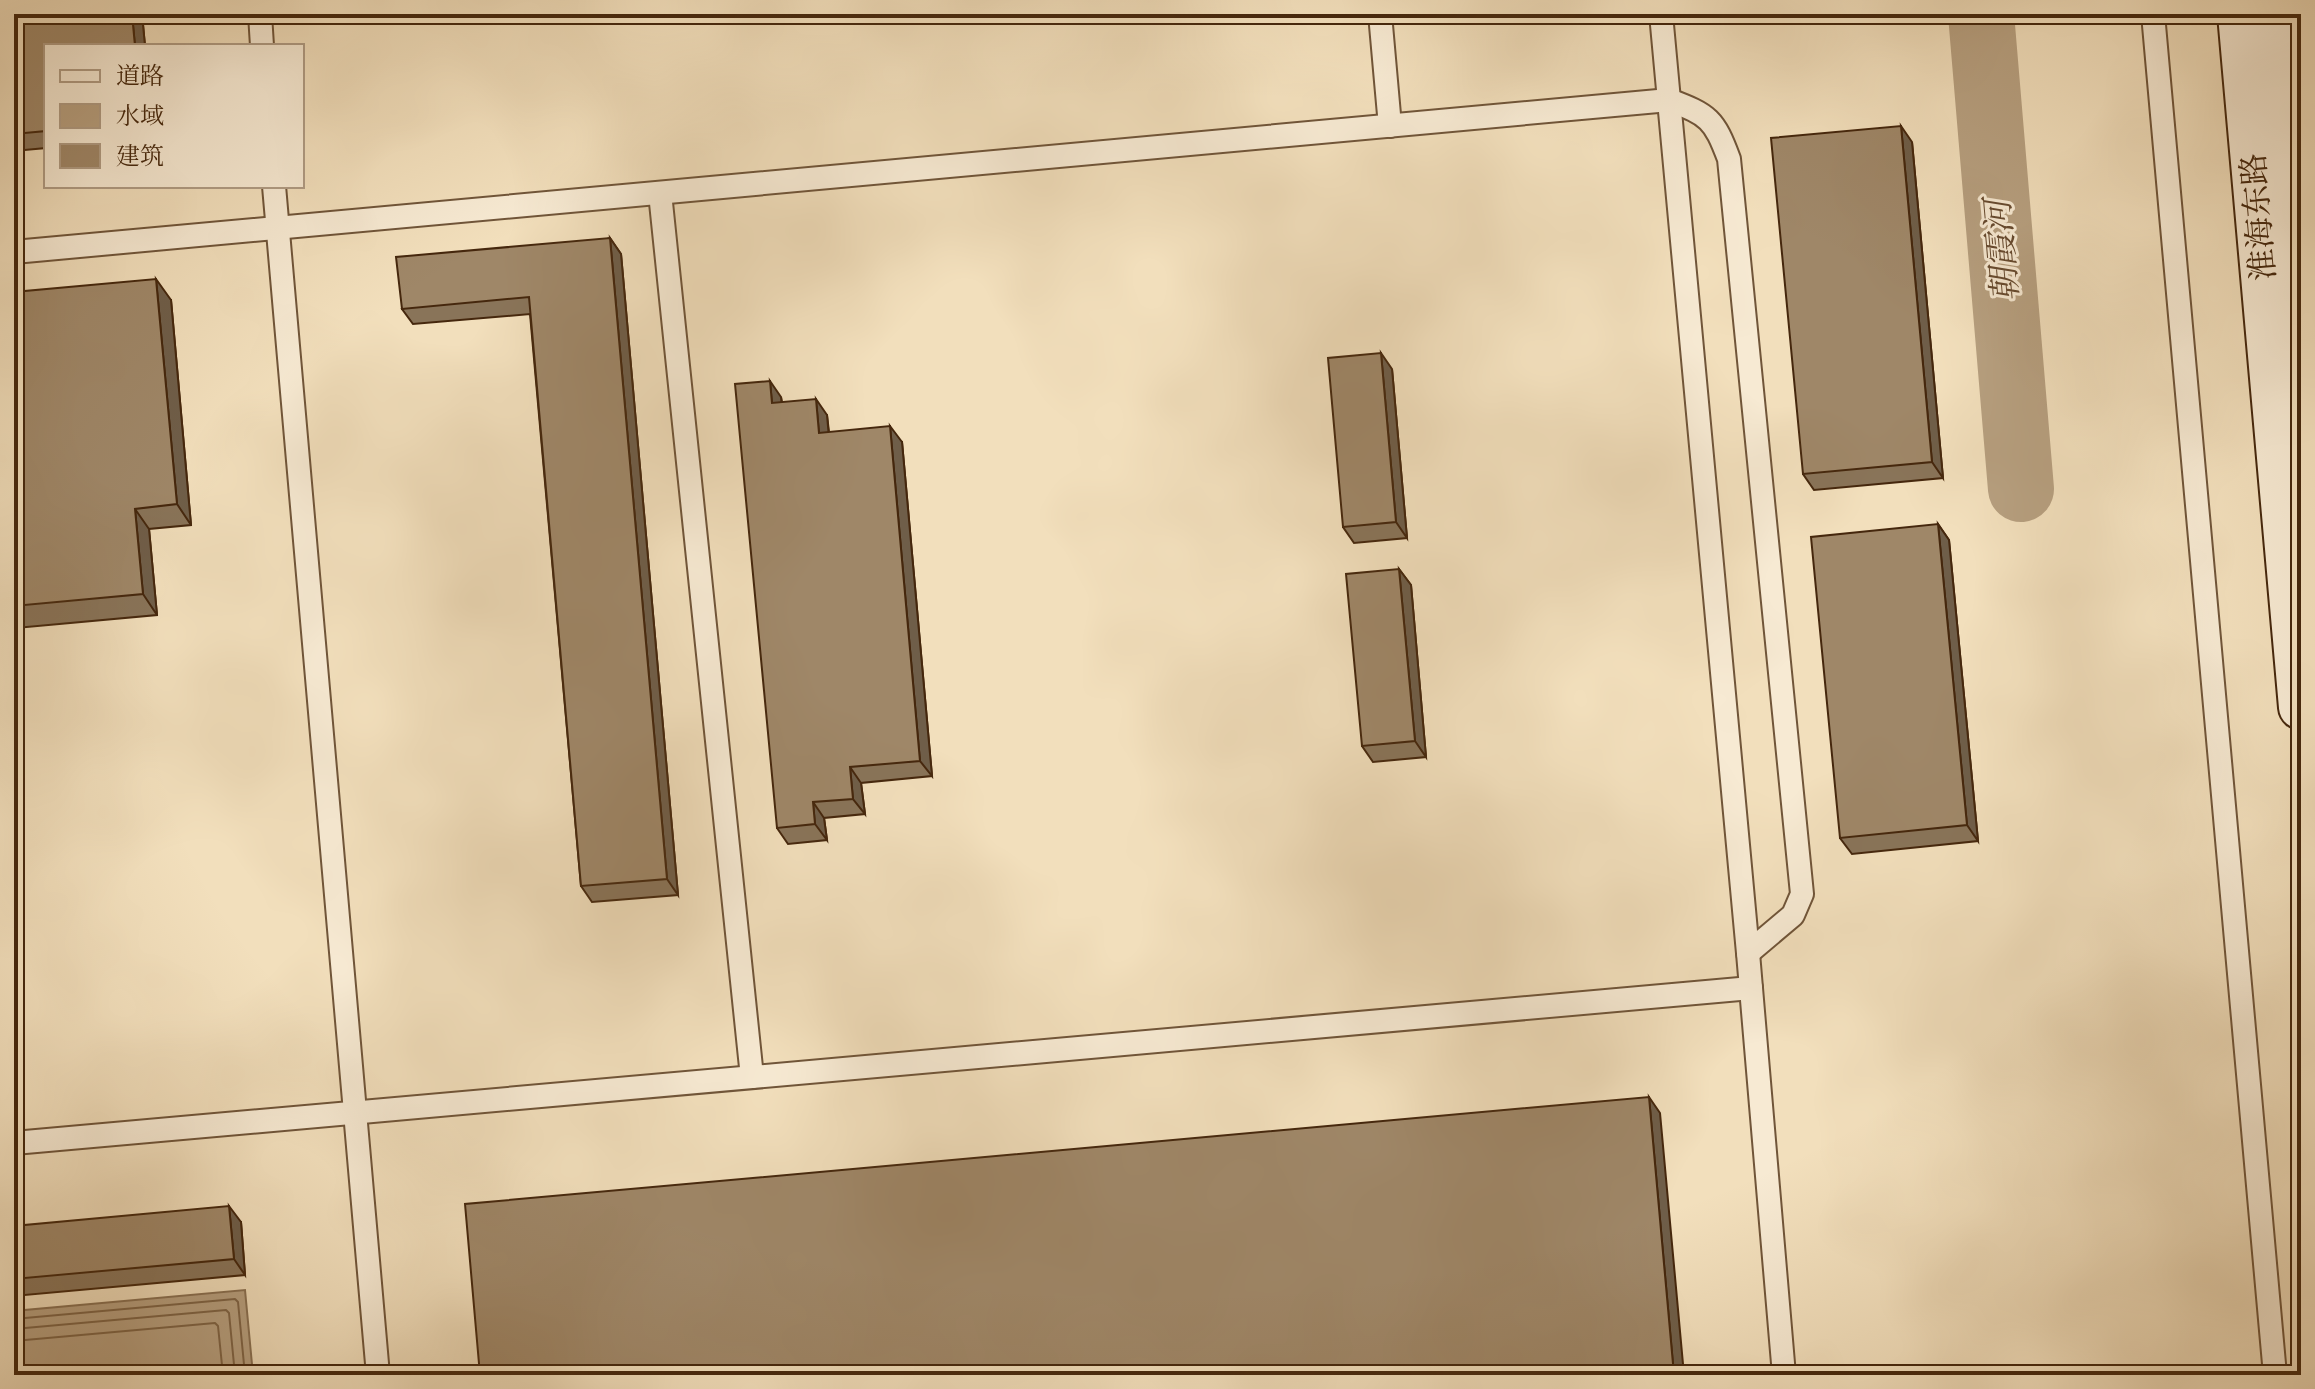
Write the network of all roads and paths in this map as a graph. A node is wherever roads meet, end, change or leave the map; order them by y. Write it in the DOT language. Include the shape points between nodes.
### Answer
graph roads {
  1 [pos="260,14"];
  2 [pos="1380,14"];
  3 [pos="1661,14"];
  4 [pos="2153,14"];
  5 [pos="2240,14"];
  6 [pos="2272,14"];
  7 [pos="262,44"];
  8 [pos="1669,100"];
  9 [pos="1390,126"];
  10 [pos="274,188"];
  11 [pos="660,193"];
  12 [pos="278,228"];
  13 [pos="14,252"];
  14 [pos="2301,341"];
  15 [pos="2293,530"];
  16 [pos="2301,707"];
  17 [pos="1748,953"];
  18 [pos="1751,988"];
  19 [pos="752,1077"];
  20 [pos="354,1113"];
  21 [pos="14,1143"];
  22 [pos="378,1375"];
  23 [pos="1784,1375"];
  24 [pos="2275,1375"];
  1 -- 7 [label="lane"];
  2 -- 9 [label="lane"];
  3 -- 8 [label="lane"];
  4 -- 24 [label="lane"];
  5 -- 15 [label="main road, 淮海东路"];
  6 -- 14 [label="main road, 淮海东路"];
  8 -- 9 [label="lane"];
  8 -- 17 [label="lane"];
  8 -- 17 [label="lane" via="1703,112 1720,134 1729,159 1802,894 1793,915"];
  9 -- 11 [label="lane"];
  10 -- 12 [label="lane"];
  11 -- 12 [label="lane"];
  11 -- 19 [label="lane"];
  12 -- 13 [label="lane"];
  12 -- 20 [label="lane"];
  15 -- 16 [label="main road, 淮海东路"];
  17 -- 18 [label="lane"];
  18 -- 19 [label="lane"];
  18 -- 23 [label="lane"];
  19 -- 20 [label="lane"];
  20 -- 21 [label="lane"];
  20 -- 22 [label="lane"];
}
